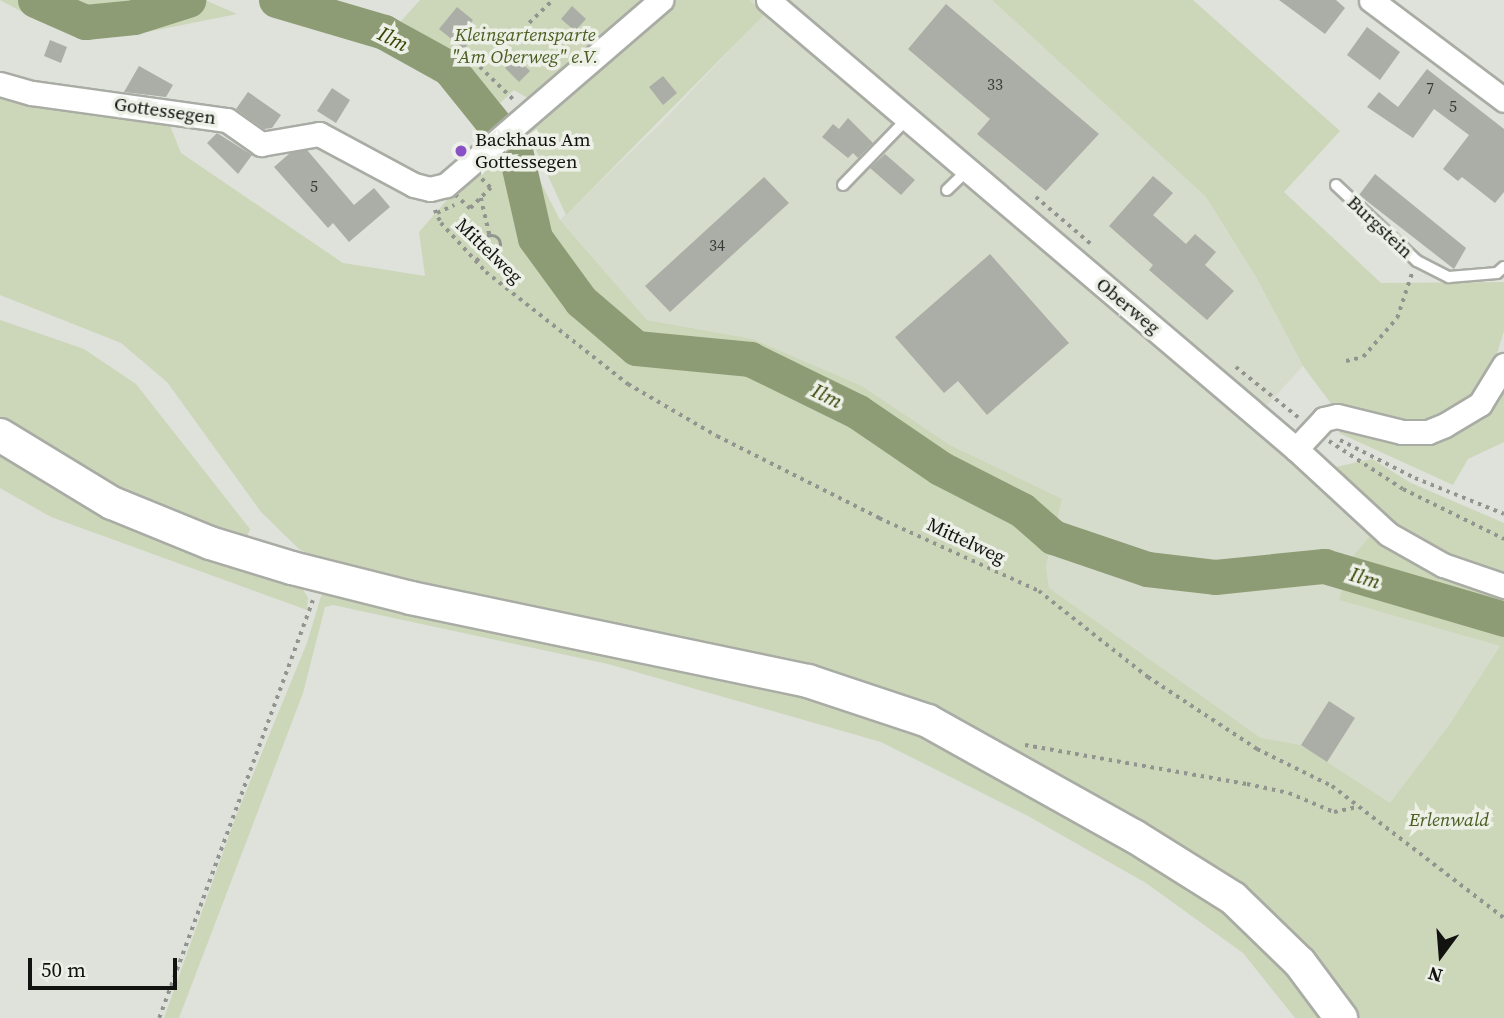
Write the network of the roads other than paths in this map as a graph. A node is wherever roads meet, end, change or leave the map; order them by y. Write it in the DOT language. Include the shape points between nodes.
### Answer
graph roads {
  1 [pos="661,0"];
  2 [pos="768,0"];
  3 [pos="1371,0"];
  4 [pos="0,84"];
  5 [pos="1504,100"];
  6 [pos="908,118"];
  7 [pos="968,170"];
  8 [pos="843,185"];
  9 [pos="1336,185"];
  10 [pos="947,190"];
  11 [pos="1504,267"];
  12 [pos="1504,365"];
  13 [pos="0,435"];
  14 [pos="1296,449"];
  15 [pos="1504,586"];
  16 [pos="1341,1018"];
  1 -- 4 [label="street, Gottessegen" via="446,185 430,189 414,185 319,134 261,144 227,120 33,93"];
  2 -- 6 [label="street, Oberweg"];
  3 -- 5 [label="street"];
  6 -- 7 [label="street, Oberweg"];
  6 -- 8 [label="lane"];
  7 -- 10 [label="lane"];
  7 -- 14 [label="street, Oberweg"];
  9 -- 11 [label="lane, Burgstein" via="1417,261 1448,277 1497,273"];
  12 -- 14 [label="street" via="1480,404 1466,416 1429,432 1402,432 1337,416 1324,419"];
  13 -- 16 [label="main road" via="112,503 210,543 319,576 808,681 928,721 1134,836 1233,898 1300,963"];
  14 -- 15 [label="street, Oberweg" via="1368,524 1443,565"];
}
